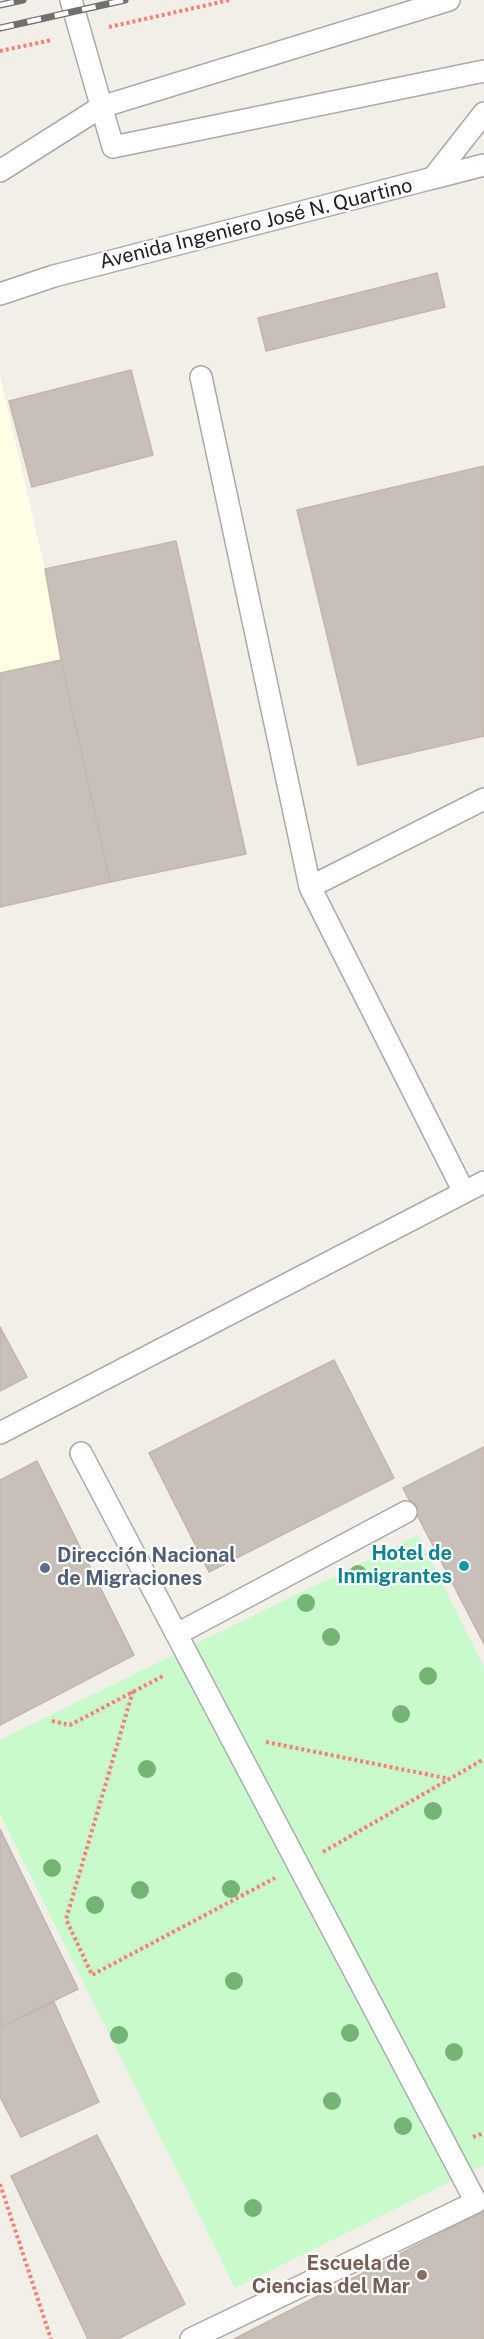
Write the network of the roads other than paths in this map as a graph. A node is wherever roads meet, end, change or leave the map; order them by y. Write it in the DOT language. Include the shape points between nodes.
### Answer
graph roads {
  1 [pos="71,0"];
  2 [pos="442,1"];
  3 [pos="484,71"];
  4 [pos="101,107"];
  5 [pos="484,113"];
  6 [pos="484,165"];
  7 [pos="0,171"];
  8 [pos="433,178"];
  9 [pos="0,294"];
  10 [pos="201,377"];
  11 [pos="484,799"];
  12 [pos="310,886"];
  13 [pos="484,1182"];
  14 [pos="464,1192"];
  15 [pos="0,1433"];
  16 [pos="81,1453"];
  17 [pos="406,1512"];
  18 [pos="177,1634"];
  19 [pos="191,2339"];
  1 -- 4 [label="lane"];
  2 -- 4 [label="lane"];
  3 -- 4 [label="lane" via="113,147"];
  4 -- 7 [label="lane"];
  5 -- 8 [label="lane, Avenida Ingeniero José N. Quartino"];
  6 -- 8 [label="lane"];
  8 -- 9 [label="lane, Avenida Ingeniero José N. Quartino" via="54,276"];
  10 -- 12 [label="lane"];
  11 -- 12 [label="lane"];
  12 -- 14 [label="lane"];
  13 -- 14 [label="lane"];
  14 -- 15 [label="lane"];
  16 -- 18 [label="lane"];
  17 -- 18 [label="lane"];
  18 -- 19 [label="lane" via="476,2202"];
}
